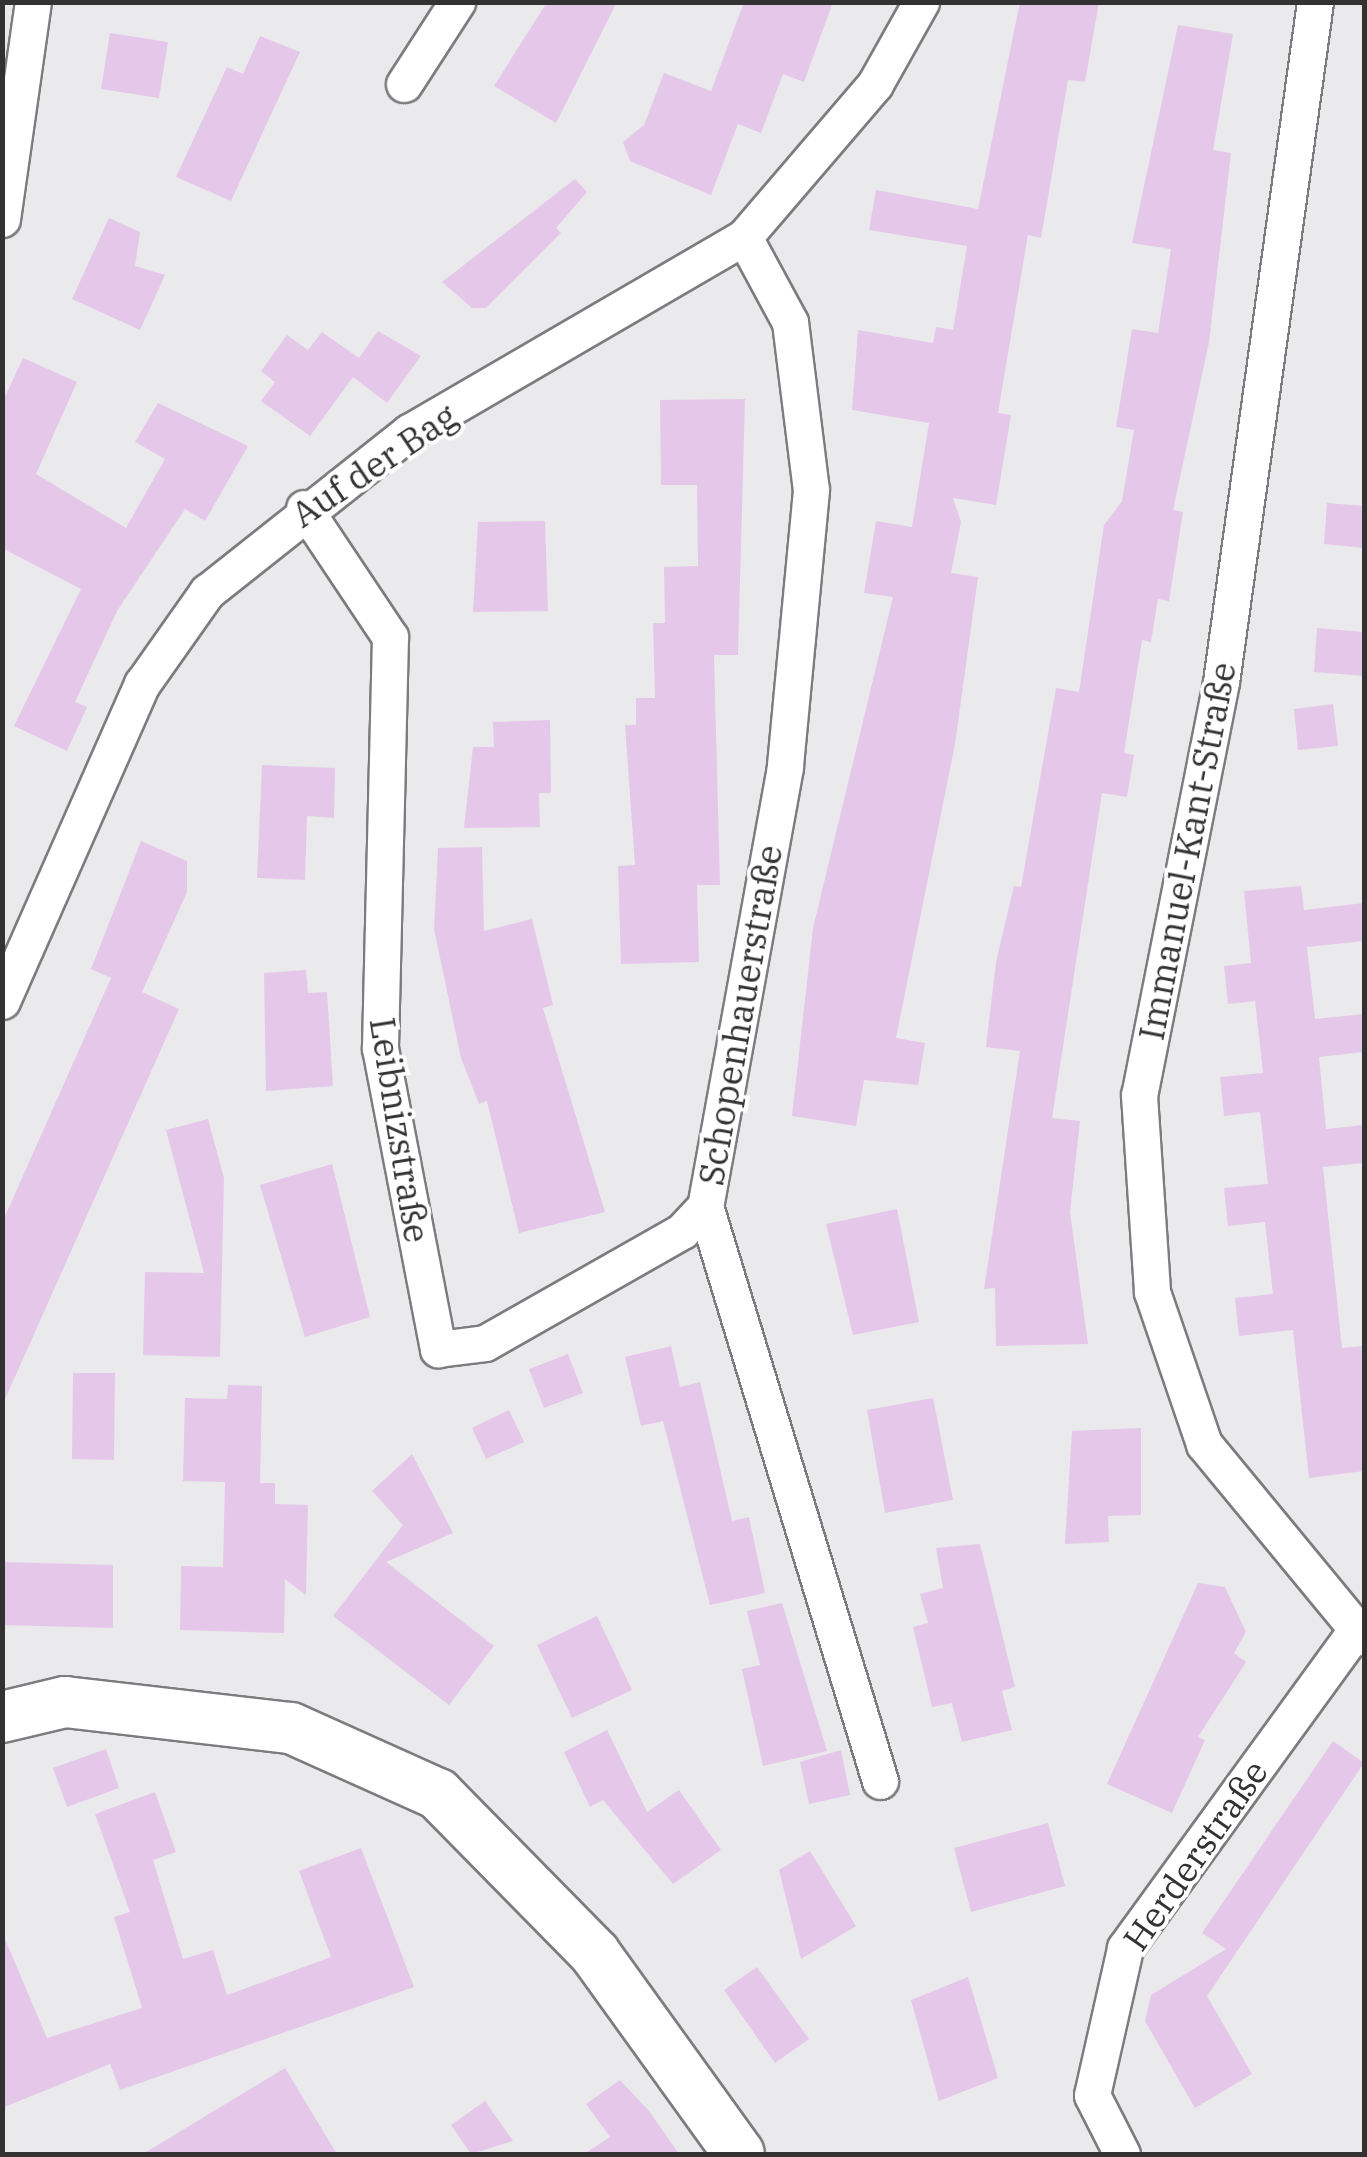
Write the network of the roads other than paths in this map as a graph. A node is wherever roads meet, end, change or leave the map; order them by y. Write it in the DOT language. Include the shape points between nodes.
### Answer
graph roads {
  1 [pos="32,2"];
  2 [pos="457,2"];
  3 [pos="921,2"];
  4 [pos="1314,2"];
  5 [pos="404,84"];
  6 [pos="2,219"];
  7 [pos="744,238"];
  8 [pos="304,508"];
  9 [pos="2,1002"];
  10 [pos="705,1206"];
  11 [pos="1359,1635"];
  12 [pos="2,1717"];
  13 [pos="880,1782"];
  14 [pos="738,2154"];
  15 [pos="1122,2154"];
  1 -- 6 [label="street"];
  2 -- 5 [label="street"];
  3 -- 7 [label="street, Auf der Bag" via="874,84"];
  4 -- 11 [label="street, Immanuel-Kant-Straße" via="1221,682 1139,1095 1152,1292 1204,1444"];
  7 -- 8 [label="street, Auf der Bag" via="409,432"];
  7 -- 10 [label="street, Schopenhauerstraße" via="790,322 811,490 786,767"];
  8 -- 9 [label="street, Auf der Bag" via="207,592 142,684"];
  8 -- 10 [label="street, Leibnizstraße" via="390,637 376,919 380,1048 438,1349 485,1343 682,1231"];
  10 -- 13 [label="street, Schopenhauerstraße"];
  11 -- 15 [label="street, Herderstraße" via="1124,1948 1092,2095"];
  12 -- 14 [label="main road" via="66,1702 291,1728 438,1794 595,1954"];
}
